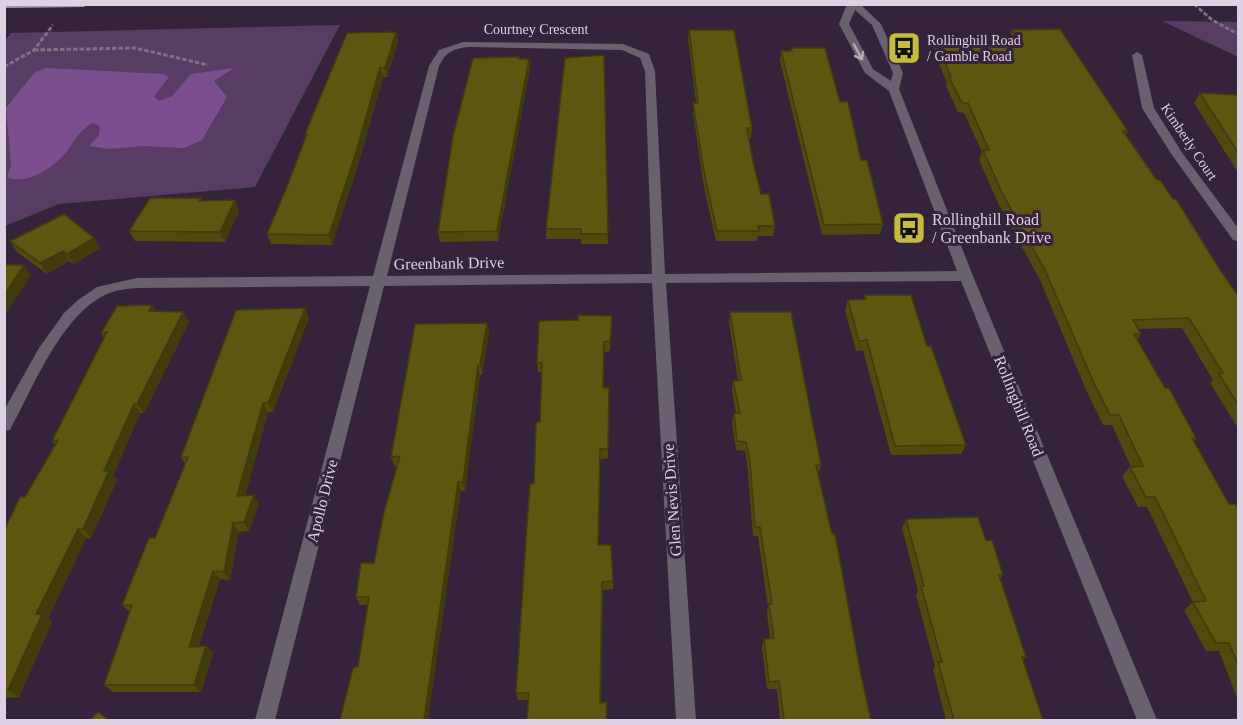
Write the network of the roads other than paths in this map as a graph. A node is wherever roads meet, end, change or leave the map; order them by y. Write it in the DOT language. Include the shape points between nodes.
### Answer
graph roads {
  1 [pos="84,4"];
  2 [pos="853,4"];
  3 [pos="4,5"];
  4 [pos="1137,55"];
  5 [pos="894,89"];
  6 [pos="1239,237"];
  7 [pos="966,276"];
  8 [pos="658,279"];
  9 [pos="378,282"];
  10 [pos="4,425"];
  11 [pos="265,720"];
  12 [pos="686,720"];
  13 [pos="1146,720"];
  1 -- 3 [label="main road"];
  2 -- 5 [label="street, Rollinghill Road" via="876,24 898,73"];
  2 -- 5 [label="street, Rollinghill Road, one-way" via="844,24 869,71"];
  4 -- 6 [label="street, Kimberly Court" via="1148,108"];
  5 -- 7 [label="street, Rollinghill Road"];
  7 -- 8 [label="street, Greenbank Drive"];
  7 -- 13 [label="street, Rollinghill Road"];
  8 -- 9 [label="street, Greenbank Drive"];
  8 -- 9 [label="street, Courtney Crescent" via="650,71 645,56 622,47 597,45 469,44 437,56"];
  8 -- 12 [label="street, Glen Nevis Drive"];
  9 -- 10 [label="street, Greenbank Drive" via="137,283 98,291 67,318"];
  9 -- 11 [label="street, Apollo Drive"];
}
